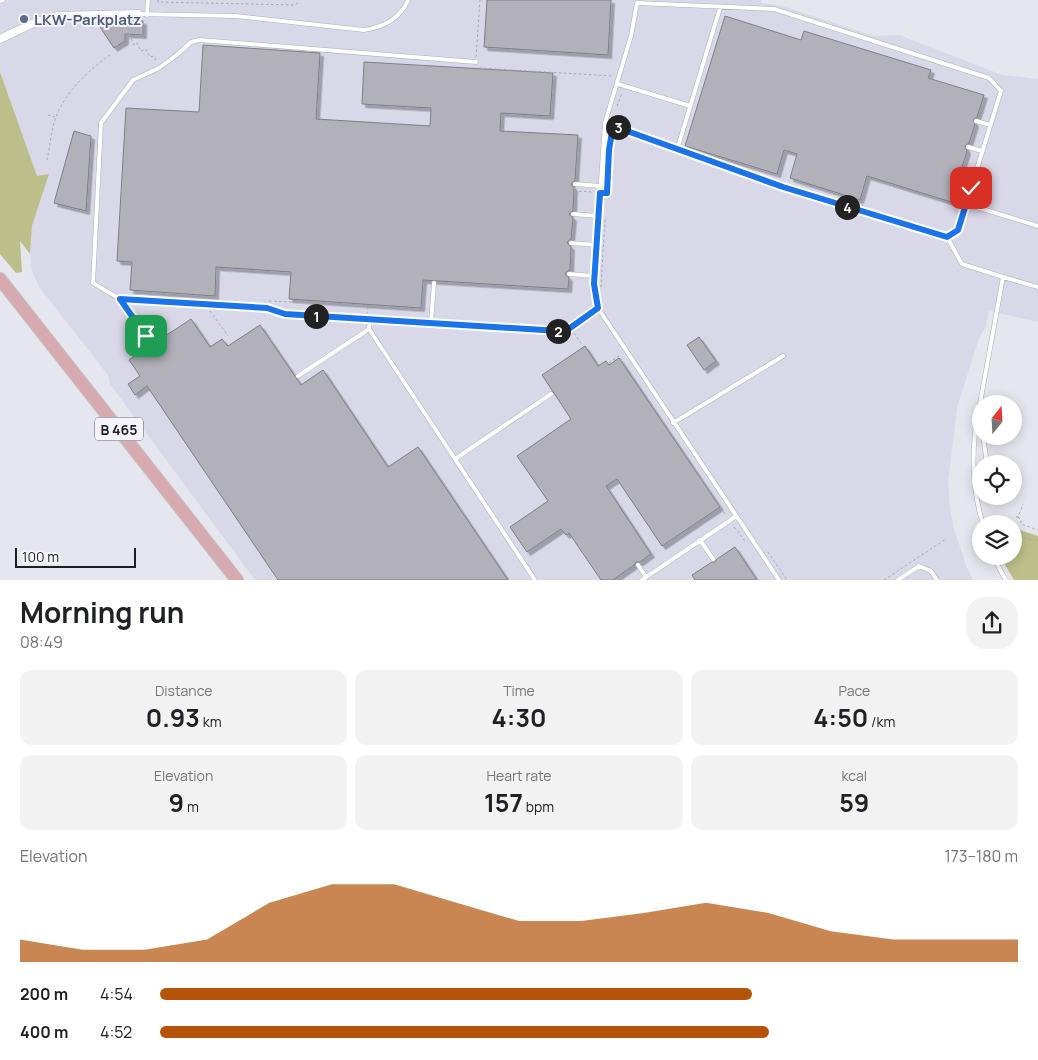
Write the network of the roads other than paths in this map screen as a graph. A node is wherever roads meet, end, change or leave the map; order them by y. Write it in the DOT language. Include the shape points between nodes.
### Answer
graph roads {
  1 [pos="148,0"];
  2 [pos="408,0"];
  3 [pos="637,1"];
  4 [pos="720,8"];
  5 [pos="138,14"];
  6 [pos="147,15"];
  7 [pos="0,39"];
  8 [pos="476,62"];
  9 [pos="618,84"];
  10 [pos="690,106"];
  11 [pos="976,121"];
  12 [pos="605,123"];
  13 [pos="990,125"];
  14 [pos="968,147"];
  15 [pos="677,150"];
  16 [pos="982,151"];
  17 [pos="575,184"];
  18 [pos="957,184"];
  19 [pos="600,186"];
  20 [pos="971,188"];
  21 [pos="966,204"];
  22 [pos="573,214"];
  23 [pos="598,216"];
  24 [pos="1038,226"];
  25 [pos="947,237"];
  26 [pos="571,243"];
  27 [pos="596,245"];
  28 [pos="569,274"];
  29 [pos="594,276"];
  30 [pos="1003,277"];
  31 [pos="0,279"];
  32 [pos="434,283"];
  33 [pos="1038,286"];
  34 [pos="120,299"];
  35 [pos="598,308"];
  36 [pos="370,319"];
  37 [pos="431,323"];
  38 [pos="369,328"];
  39 [pos="146,336"];
  40 [pos="783,356"];
  41 [pos="298,376"];
  42 [pos="551,394"];
  43 [pos="982,395"];
  44 [pos="674,422"];
  45 [pos="974,445"];
  46 [pos="455,459"];
  47 [pos="981,515"];
  48 [pos="735,516"];
  49 [pos="700,540"];
  50 [pos="712,559"];
  51 [pos="638,565"];
  52 [pos="998,565"];
  53 [pos="644,579"];
  54 [pos="237,580"];
  55 [pos="535,580"];
  56 [pos="779,580"];
  57 [pos="898,580"];
  58 [pos="937,580"];
  59 [pos="1006,580"];
  1 -- 6 [label="lane"];
  2 -- 6 [label="lane" via="390,22 364,30 236,16"];
  3 -- 4 [label="lane"];
  3 -- 9 [label="lane" via="632,36"];
  4 -- 10 [label="lane"];
  4 -- 13 [label="lane" via="774,10 989,78 1001,91"];
  5 -- 6 [label="lane"];
  5 -- 7 [label="street" via="58,16 36,22"];
  8 -- 34 [label="lane" via="199,40 191,42 159,68 133,80 101,123 93,282"];
  9 -- 10 [label="lane"];
  9 -- 12 [label="lane"];
  10 -- 15 [label="lane"];
  11 -- 13 [label="lane"];
  12 -- 15 [label="lane"];
  12 -- 19 [label="lane"];
  13 -- 16 [label="lane"];
  14 -- 16 [label="lane"];
  15 -- 25 [label="lane" via="783,187"];
  16 -- 20 [label="lane"];
  17 -- 19 [label="lane"];
  18 -- 20 [label="lane"];
  19 -- 23 [label="lane"];
  20 -- 21 [label="lane"];
  21 -- 24 [label="lane"];
  21 -- 25 [label="lane" via="958,230"];
  22 -- 23 [label="lane"];
  23 -- 27 [label="lane"];
  25 -- 30 [label="lane" via="962,264"];
  26 -- 27 [label="lane"];
  27 -- 29 [label="lane"];
  28 -- 29 [label="lane"];
  29 -- 35 [label="lane"];
  30 -- 33 [label="lane"];
  30 -- 43 [label="lane"];
  31 -- 54 [label="main road, B 465"];
  32 -- 37 [label="lane"];
  34 -- 36 [label="lane" via="267,308 285,314"];
  34 -- 39 [label="lane"];
  35 -- 37 [label="lane" via="570,328 559,331"];
  35 -- 44 [label="lane"];
  36 -- 37 [label="lane"];
  36 -- 38 [label="lane"];
  38 -- 41 [label="lane"];
  38 -- 46 [label="lane"];
  40 -- 44 [label="lane"];
  42 -- 46 [label="lane"];
  44 -- 48 [label="lane"];
  45 -- 47 [label="lane" via="975,482"];
  46 -- 55 [label="lane"];
  48 -- 49 [label="lane"];
  48 -- 56 [label="lane"];
  49 -- 50 [label="lane"];
  49 -- 53 [label="lane"];
  51 -- 53 [label="lane"];
  52 -- 59 [label="lane"];
  57 -- 58 [label="lane" via="919,566 931,571"];
}
